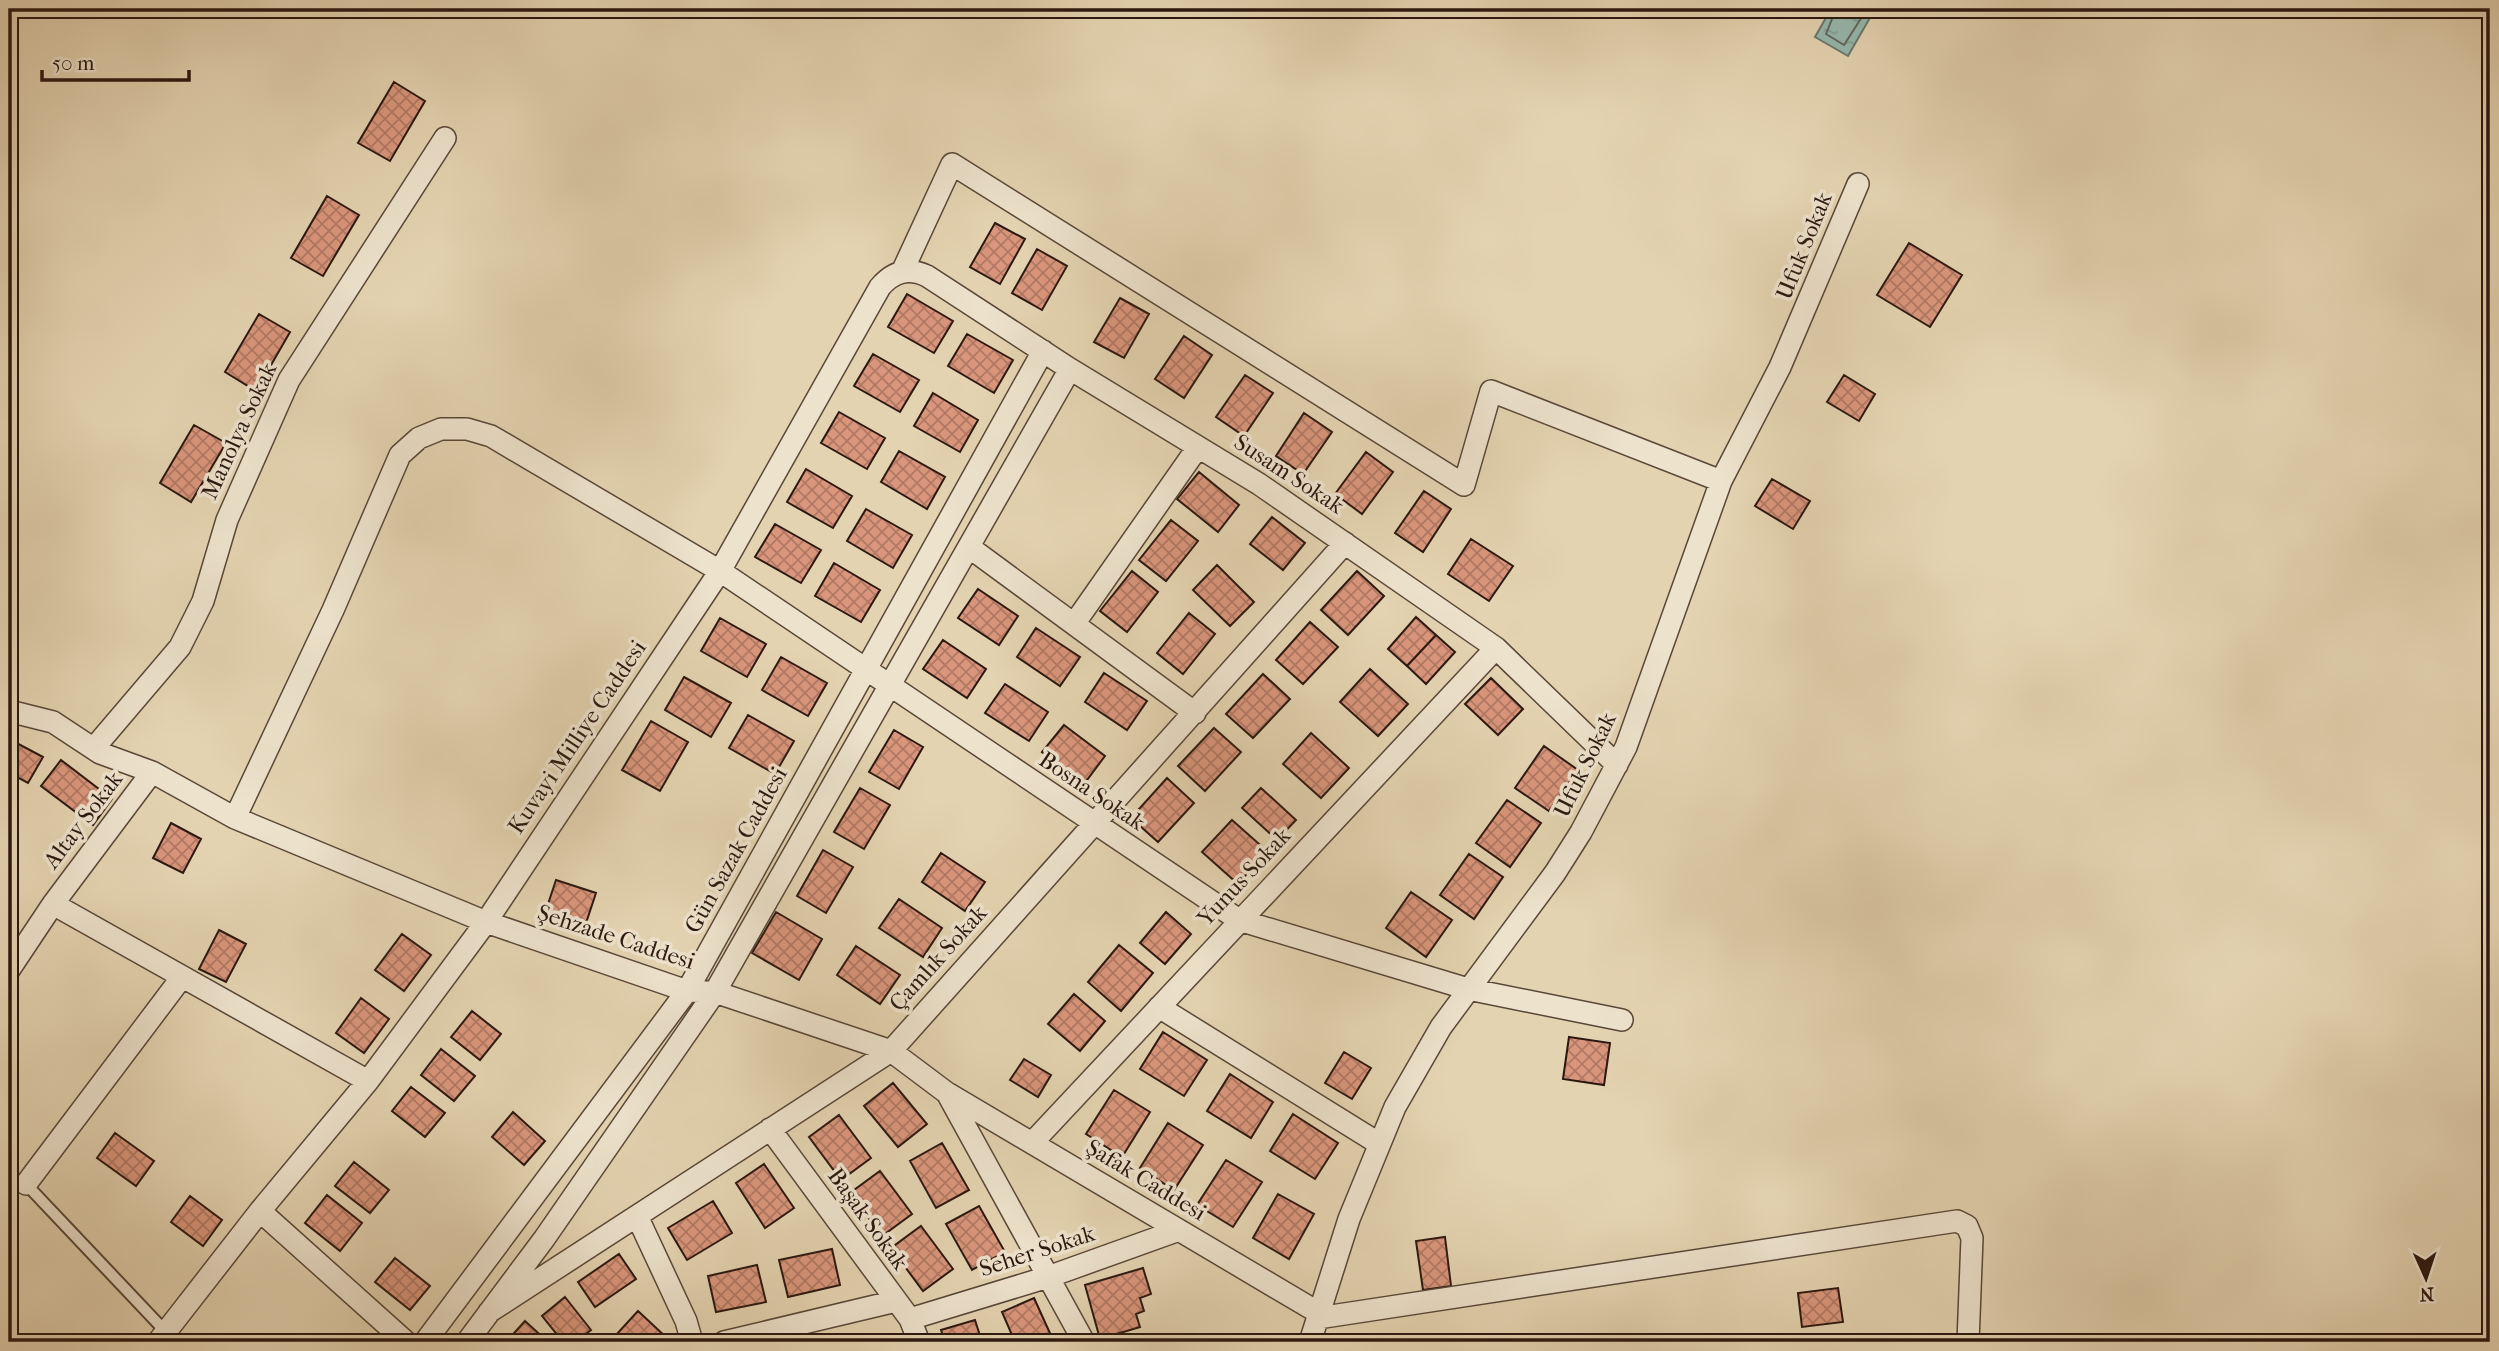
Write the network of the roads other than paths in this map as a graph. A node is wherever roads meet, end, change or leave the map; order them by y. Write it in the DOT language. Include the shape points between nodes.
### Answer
graph roads {
  1 [pos="445,138"];
  2 [pos="1858,184"];
  3 [pos="902,272"];
  4 [pos="1043,351"];
  5 [pos="1070,369"];
  6 [pos="1198,447"];
  7 [pos="1721,481"];
  8 [pos="1345,543"];
  9 [pos="969,547"];
  10 [pos="720,571"];
  11 [pos="1074,624"];
  12 [pos="1496,648"];
  13 [pos="866,669"];
  14 [pos="891,684"];
  15 [pos="9,711"];
  16 [pos="1195,713"];
  17 [pos="93,748"];
  18 [pos="1617,765"];
  19 [pos="152,772"];
  20 [pos="234,817"];
  21 [pos="1093,824"];
  22 [pos="52,904"];
  23 [pos="1239,920"];
  24 [pos="486,922"];
  25 [pos="9,970"];
  26 [pos="182,977"];
  27 [pos="1468,989"];
  28 [pos="687,991"];
  29 [pos="715,992"];
  30 [pos="1159,1007"];
  31 [pos="1622,1020"];
  32 [pos="891,1051"];
  33 [pos="368,1081"];
  34 [pos="947,1093"];
  35 [pos="769,1129"];
  36 [pos="1032,1143"];
  37 [pos="1378,1143"];
  38 [pos="26,1184"];
  39 [pos="260,1211"];
  40 [pos="637,1216"];
  41 [pos="1179,1230"];
  42 [pos="1048,1277"];
  43 [pos="897,1301"];
  44 [pos="489,1312"];
  45 [pos="1318,1316"];
  46 [pos="910,1319"];
  47 [pos="162,1337"];
  48 [pos="406,1342"];
  49 [pos="425,1342"];
  50 [pos="467,1342"];
  51 [pos="692,1342"];
  52 [pos="724,1342"];
  53 [pos="919,1342"];
  54 [pos="1084,1342"];
  55 [pos="1310,1342"];
  56 [pos="1968,1342"];
  1 -- 17 [label="street, Manolya Sokak" via="289,380 227,520 204,601 180,647"];
  2 -- 7 [label="street, Ufuk Sokak" via="1780,367"];
  3 -- 4 [label="street, Susam Sokak" via="928,276"];
  3 -- 7 [label="street" via="951,164 1464,485 1491,391"];
  3 -- 10 [label="street, Kuvayi Milliye Caddesi" via="880,287"];
  4 -- 5 [label="street, Susam Sokak"];
  4 -- 13 [label="street, Gün Sazak Caddesi"];
  5 -- 6 [label="street, Susam Sokak"];
  5 -- 9 [label="street"];
  6 -- 8 [label="street, Susam Sokak"];
  6 -- 11 [label="street"];
  7 -- 18 [label="street, Ufuk Sokak" via="1644,704"];
  8 -- 12 [label="street, Susam Sokak"];
  8 -- 16 [label="street, Çamlık Sokak"];
  9 -- 11 [label="street"];
  9 -- 14 [label="street"];
  10 -- 13 [label="street, Bosna Sokak"];
  10 -- 20 [label="street, Bosna Sokak" via="479,431 454,428 419,438 400,455 333,610"];
  10 -- 24 [label="street, Kuvayi Milliye Caddesi"];
  11 -- 16 [label="street"];
  12 -- 18 [label="street, Susam Sokak"];
  12 -- 23 [label="street, Yunus Sokak"];
  13 -- 14 [label="street, Bosna Sokak"];
  13 -- 28 [label="street, Gün Sazak Caddesi"];
  14 -- 21 [label="street, Bosna Sokak"];
  14 -- 29 [label="street"];
  15 -- 17 [label="street, Şehzade Caddesi" via="53,722"];
  16 -- 21 [label="street, Çamlık Sokak"];
  17 -- 19 [label="street, Şehzade Caddesi"];
  18 -- 27 [label="street, Ufuk Sokak" via="1555,873"];
  19 -- 20 [label="street, Şehzade Caddesi"];
  19 -- 22 [label="street, Altay Sokak"];
  20 -- 24 [label="street, Şehzade Caddesi"];
  21 -- 23 [label="street, Bosna Sokak"];
  21 -- 32 [label="street, Çamlık Sokak"];
  22 -- 25 [label="street, Altay Sokak"];
  22 -- 26 [label="street"];
  23 -- 27 [label="street, Bosna Sokak"];
  23 -- 30 [label="street, Yunus Sokak"];
  24 -- 28 [label="street, Şehzade Caddesi"];
  24 -- 33 [label="street, Kuvayi Milliye Caddesi"];
  26 -- 33 [label="street"];
  26 -- 38 [label="street"];
  27 -- 31 [label="street, Bosna Sokak"];
  27 -- 37 [label="street, Ufuk Sokak" via="1417,1066"];
  28 -- 29 [label="street, Şehzade Caddesi"];
  28 -- 49 [label="street, Gün Sazak Caddesi"];
  29 -- 32 [label="street, Şehzade Caddesi"];
  29 -- 44 [label="street"];
  30 -- 36 [label="street, Yunus Sokak"];
  30 -- 37 [label="street"];
  32 -- 34 [label="street, Şehzade Caddesi"];
  32 -- 35 [label="street, Çamlık Sokak"];
  33 -- 39 [label="street, Kuvayi Milliye Caddesi"];
  34 -- 36 [label="street, Şafak Caddesi"];
  34 -- 42 [label="street, Şehzade Caddesi"];
  35 -- 40 [label="street, Çamlık Sokak"];
  35 -- 43 [label="street, Başak Sokak"];
  36 -- 41 [label="street, Şafak Caddesi"];
  37 -- 45 [label="street, Ufuk Sokak"];
  38 -- 47 [label="lane"];
  39 -- 47 [label="street, Kuvayi Milliye Caddesi"];
  39 -- 48 [label="street"];
  40 -- 44 [label="street, Çamlık Sokak"];
  40 -- 51 [label="street"];
  41 -- 42 [label="street, Seher Sokak"];
  41 -- 45 [label="street, Şafak Caddesi"];
  42 -- 46 [label="street, Seher Sokak"];
  42 -- 54 [label="street, Şehzade Caddesi"];
  43 -- 46 [label="street, Başak Sokak"];
  43 -- 52 [label="street"];
  44 -- 50 [label="street"];
  45 -- 55 [label="street, Ufuk Sokak"];
  45 -- 56 [label="street" via="1957,1221 1967,1226 1972,1238"];
  46 -- 53 [label="street, Başak Sokak"];
}
